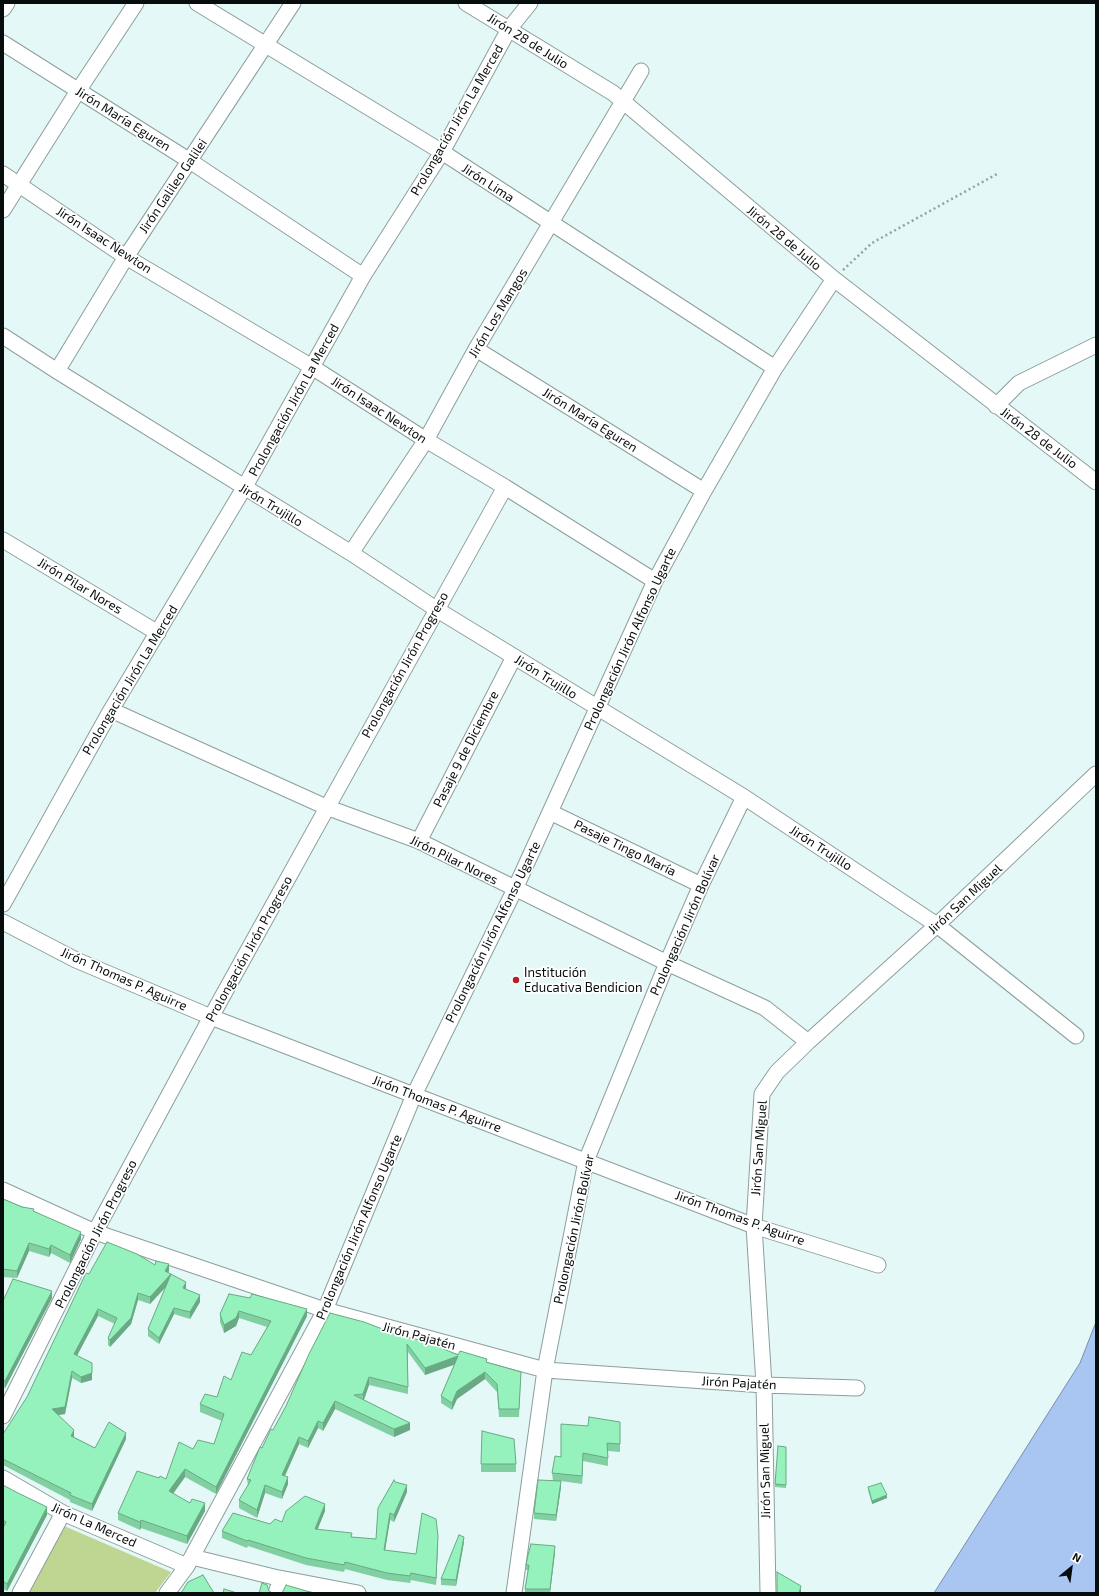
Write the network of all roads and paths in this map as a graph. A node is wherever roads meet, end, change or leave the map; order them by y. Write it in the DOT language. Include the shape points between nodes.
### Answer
graph roads {
  1 [pos="7,3"];
  2 [pos="136,3"];
  3 [pos="197,3"];
  4 [pos="293,3"];
  5 [pos="466,3"];
  6 [pos="530,3"];
  7 [pos="3,9"];
  8 [pos="509,29"];
  9 [pos="3,43"];
  10 [pos="266,46"];
  11 [pos="641,71"];
  12 [pos="78,90"];
  13 [pos="622,102"];
  14 [pos="442,152"];
  15 [pos="190,161"];
  16 [pos="3,174"];
  17 [pos="996,174"];
  18 [pos="19,184"];
  19 [pos="3,210"];
  20 [pos="551,224"];
  21 [pos="126,257"];
  22 [pos="363,276"];
  23 [pos="834,279"];
  24 [pos="3,336"];
  25 [pos="1096,345"];
  26 [pos="476,349"];
  27 [pos="312,367"];
  28 [pos="775,368"];
  29 [pos="57,371"];
  30 [pos="996,406"];
  31 [pos="426,440"];
  32 [pos="1096,482"];
  33 [pos="505,487"];
  34 [pos="244,488"];
  35 [pos="704,491"];
  36 [pos="3,540"];
  37 [pos="351,553"];
  38 [pos="656,581"];
  39 [pos="436,609"];
  40 [pos="158,632"];
  41 [pos="514,657"];
  42 [pos="596,708"];
  43 [pos="111,710"];
  44 [pos="1096,774"];
  45 [pos="744,797"];
  46 [pos="326,807"];
  47 [pos="550,812"];
  48 [pos="419,841"];
  49 [pos="701,885"];
  50 [pos="516,889"];
  51 [pos="3,904"];
  52 [pos="3,922"];
  53 [pos="938,925"];
  54 [pos="667,963"];
  55 [pos="211,1017"];
  56 [pos="1076,1036"];
  57 [pos="808,1042"];
  58 [pos="414,1095"];
  59 [pos="586,1161"];
  60 [pos="3,1190"];
  61 [pos="754,1226"];
  62 [pos="95,1232"];
  63 [pos="878,1265"];
  64 [pos="325,1310"];
  65 [pos="545,1370"];
  66 [pos="764,1385"];
  67 [pos="856,1388"];
  68 [pos="3,1416"];
  69 [pos="3,1478"];
  70 [pos="63,1513"];
  71 [pos="190,1561"];
  72 [pos="281,1579"];
  73 [pos="20,1593"];
  74 [pos="167,1593"];
  75 [pos="276,1593"];
  76 [pos="358,1593"];
  77 [pos="514,1593"];
  78 [pos="768,1593"];
  1 -- 7 [label="street"];
  2 -- 12 [label="street"];
  3 -- 10 [label="street, Jirón Lima"];
  4 -- 10 [label="street, Jirón Galileo Galilei"];
  5 -- 8 [label="street, Jirón 28 de Julio"];
  6 -- 8 [label="street, Prolongación Jirón La Merced"];
  8 -- 13 [label="street, Jirón 28 de Julio" via="613,93"];
  8 -- 14 [label="street, Prolongación Jirón La Merced"];
  9 -- 12 [label="street, Jirón María Eguren"];
  10 -- 14 [label="street, Jirón Lima"];
  10 -- 15 [label="street, Jirón Galileo Galilei"];
  11 -- 13 [label="street, Jirón Los Mangos"];
  12 -- 15 [label="street, Jirón María Eguren"];
  12 -- 18 [label="street"];
  13 -- 20 [label="street, Jirón Los Mangos"];
  13 -- 23 [label="street, Jirón 28 de Julio"];
  14 -- 20 [label="street, Jirón Lima"];
  14 -- 22 [label="street, Prolongación Jirón La Merced"];
  15 -- 21 [label="street, Jirón Galileo Galilei"];
  15 -- 22 [label="street, Jirón María Eguren"];
  16 -- 18 [label="street, Jirón Isaac Newton"];
  17 -- 23 [label="path" via="872,242"];
  18 -- 19 [label="street"];
  18 -- 21 [label="street, Jirón Isaac Newton"];
  20 -- 26 [label="street, Jirón Los Mangos"];
  20 -- 28 [label="street, Jirón Lima"];
  21 -- 27 [label="street, Jirón Isaac Newton"];
  21 -- 29 [label="street, Jirón Galileo Galilei"];
  22 -- 27 [label="street, Prolongación Jirón La Merced"];
  23 -- 28 [label="street, Prolongación Jirón Alfonso Ugarte"];
  23 -- 30 [label="street, Jirón 28 de Julio"];
  24 -- 29 [label="street, Jirón Trujillo"];
  25 -- 30 [label="street" via="1019,383"];
  26 -- 31 [label="street, Jirón Los Mangos"];
  26 -- 35 [label="street, Jirón María Eguren"];
  27 -- 31 [label="street, Jirón Isaac Newton"];
  27 -- 34 [label="street, Prolongación Jirón La Merced"];
  28 -- 35 [label="street, Prolongación Jirón Alfonso Ugarte"];
  29 -- 34 [label="street, Jirón Trujillo"];
  30 -- 32 [label="street, Jirón 28 de Julio"];
  31 -- 33 [label="street, Jirón Isaac Newton"];
  31 -- 37 [label="street, Jirón Los Mangos"];
  33 -- 38 [label="street, Jirón Isaac Newton"];
  33 -- 39 [label="street, Prolongación Jirón Progreso"];
  34 -- 37 [label="street, Jirón Trujillo"];
  34 -- 40 [label="street, Prolongación Jirón La Merced"];
  35 -- 38 [label="street, Prolongación Jirón Alfonso Ugarte"];
  36 -- 40 [label="street, Jirón Pilar Nores"];
  37 -- 39 [label="street, Jirón Trujillo"];
  38 -- 42 [label="street, Prolongación Jirón Alfonso Ugarte"];
  39 -- 41 [label="street, Jirón Trujillo"];
  39 -- 46 [label="street, Prolongación Jirón Progreso"];
  40 -- 43 [label="street, Prolongación Jirón La Merced"];
  41 -- 42 [label="street, Jirón Trujillo"];
  41 -- 48 [label="street, Pasaje 9 de Diciembre"];
  42 -- 45 [label="street, Jirón Trujillo"];
  42 -- 47 [label="street, Prolongación Jirón Alfonso Ugarte"];
  43 -- 46 [label="street, Jirón Pilar Nores"];
  43 -- 51 [label="street, Prolongación Jirón La Merced"];
  44 -- 53 [label="street, Jirón San Miguel"];
  45 -- 49 [label="street, Prolongación Jirón Bolívar"];
  45 -- 53 [label="street, Jirón Trujillo"];
  46 -- 48 [label="street, Jirón Pilar Nores"];
  46 -- 55 [label="street, Prolongación Jirón Progreso"];
  47 -- 49 [label="street, Pasaje Tingo María"];
  47 -- 50 [label="street, Prolongación Jirón Alfonso Ugarte"];
  48 -- 50 [label="street, Jirón Pilar Nores"];
  49 -- 54 [label="street, Prolongación Jirón Bolívar"];
  50 -- 54 [label="street, Jirón Pilar Nores"];
  50 -- 58 [label="street, Prolongación Jirón Alfonso Ugarte"];
  52 -- 55 [label="street, Jirón Thomas P. Aguirre" via="76,960"];
  53 -- 56 [label="street, Jirón Trujillo"];
  53 -- 57 [label="street, Jirón San Miguel"];
  54 -- 57 [label="street, Jirón Pilar Nores" via="765,1008"];
  54 -- 59 [label="street, Prolongación Jirón Bolívar"];
  55 -- 58 [label="street, Jirón Thomas P. Aguirre"];
  55 -- 62 [label="street, Prolongación Jirón Progreso"];
  57 -- 61 [label="street, Jirón San Miguel" via="777,1072 762,1094"];
  58 -- 59 [label="street, Jirón Thomas P. Aguirre"];
  58 -- 64 [label="street, Prolongación Jirón Alfonso Ugarte"];
  59 -- 61 [label="street, Jirón Thomas P. Aguirre"];
  59 -- 65 [label="street, Prolongación Jirón Bolívar"];
  60 -- 62 [label="street, Jirón Pajatén"];
  61 -- 63 [label="street, Jirón Thomas P. Aguirre"];
  61 -- 66 [label="street, Jirón San Miguel"];
  62 -- 64 [label="street, Jirón Pajatén"];
  62 -- 68 [label="street, Prolongación Jirón Progreso"];
  64 -- 65 [label="street, Jirón Pajatén"];
  64 -- 71 [label="street, Prolongación Jirón Alfonso Ugarte"];
  65 -- 66 [label="street, Jirón Pajatén"];
  65 -- 77 [label="street, Prolongación Jirón Bolívar"];
  66 -- 67 [label="street, Jirón Pajatén"];
  66 -- 78 [label="street, Jirón San Miguel"];
  69 -- 70 [label="street, Jirón La Merced"];
  70 -- 71 [label="street, Jirón La Merced"];
  70 -- 73 [label="street"];
  71 -- 72 [label="street, Jirón La Merced"];
  71 -- 74 [label="street, Prolongación Jirón Alfonso Ugarte"];
  72 -- 75 [label="street"];
  72 -- 76 [label="street, Jirón La Merced"];
}
